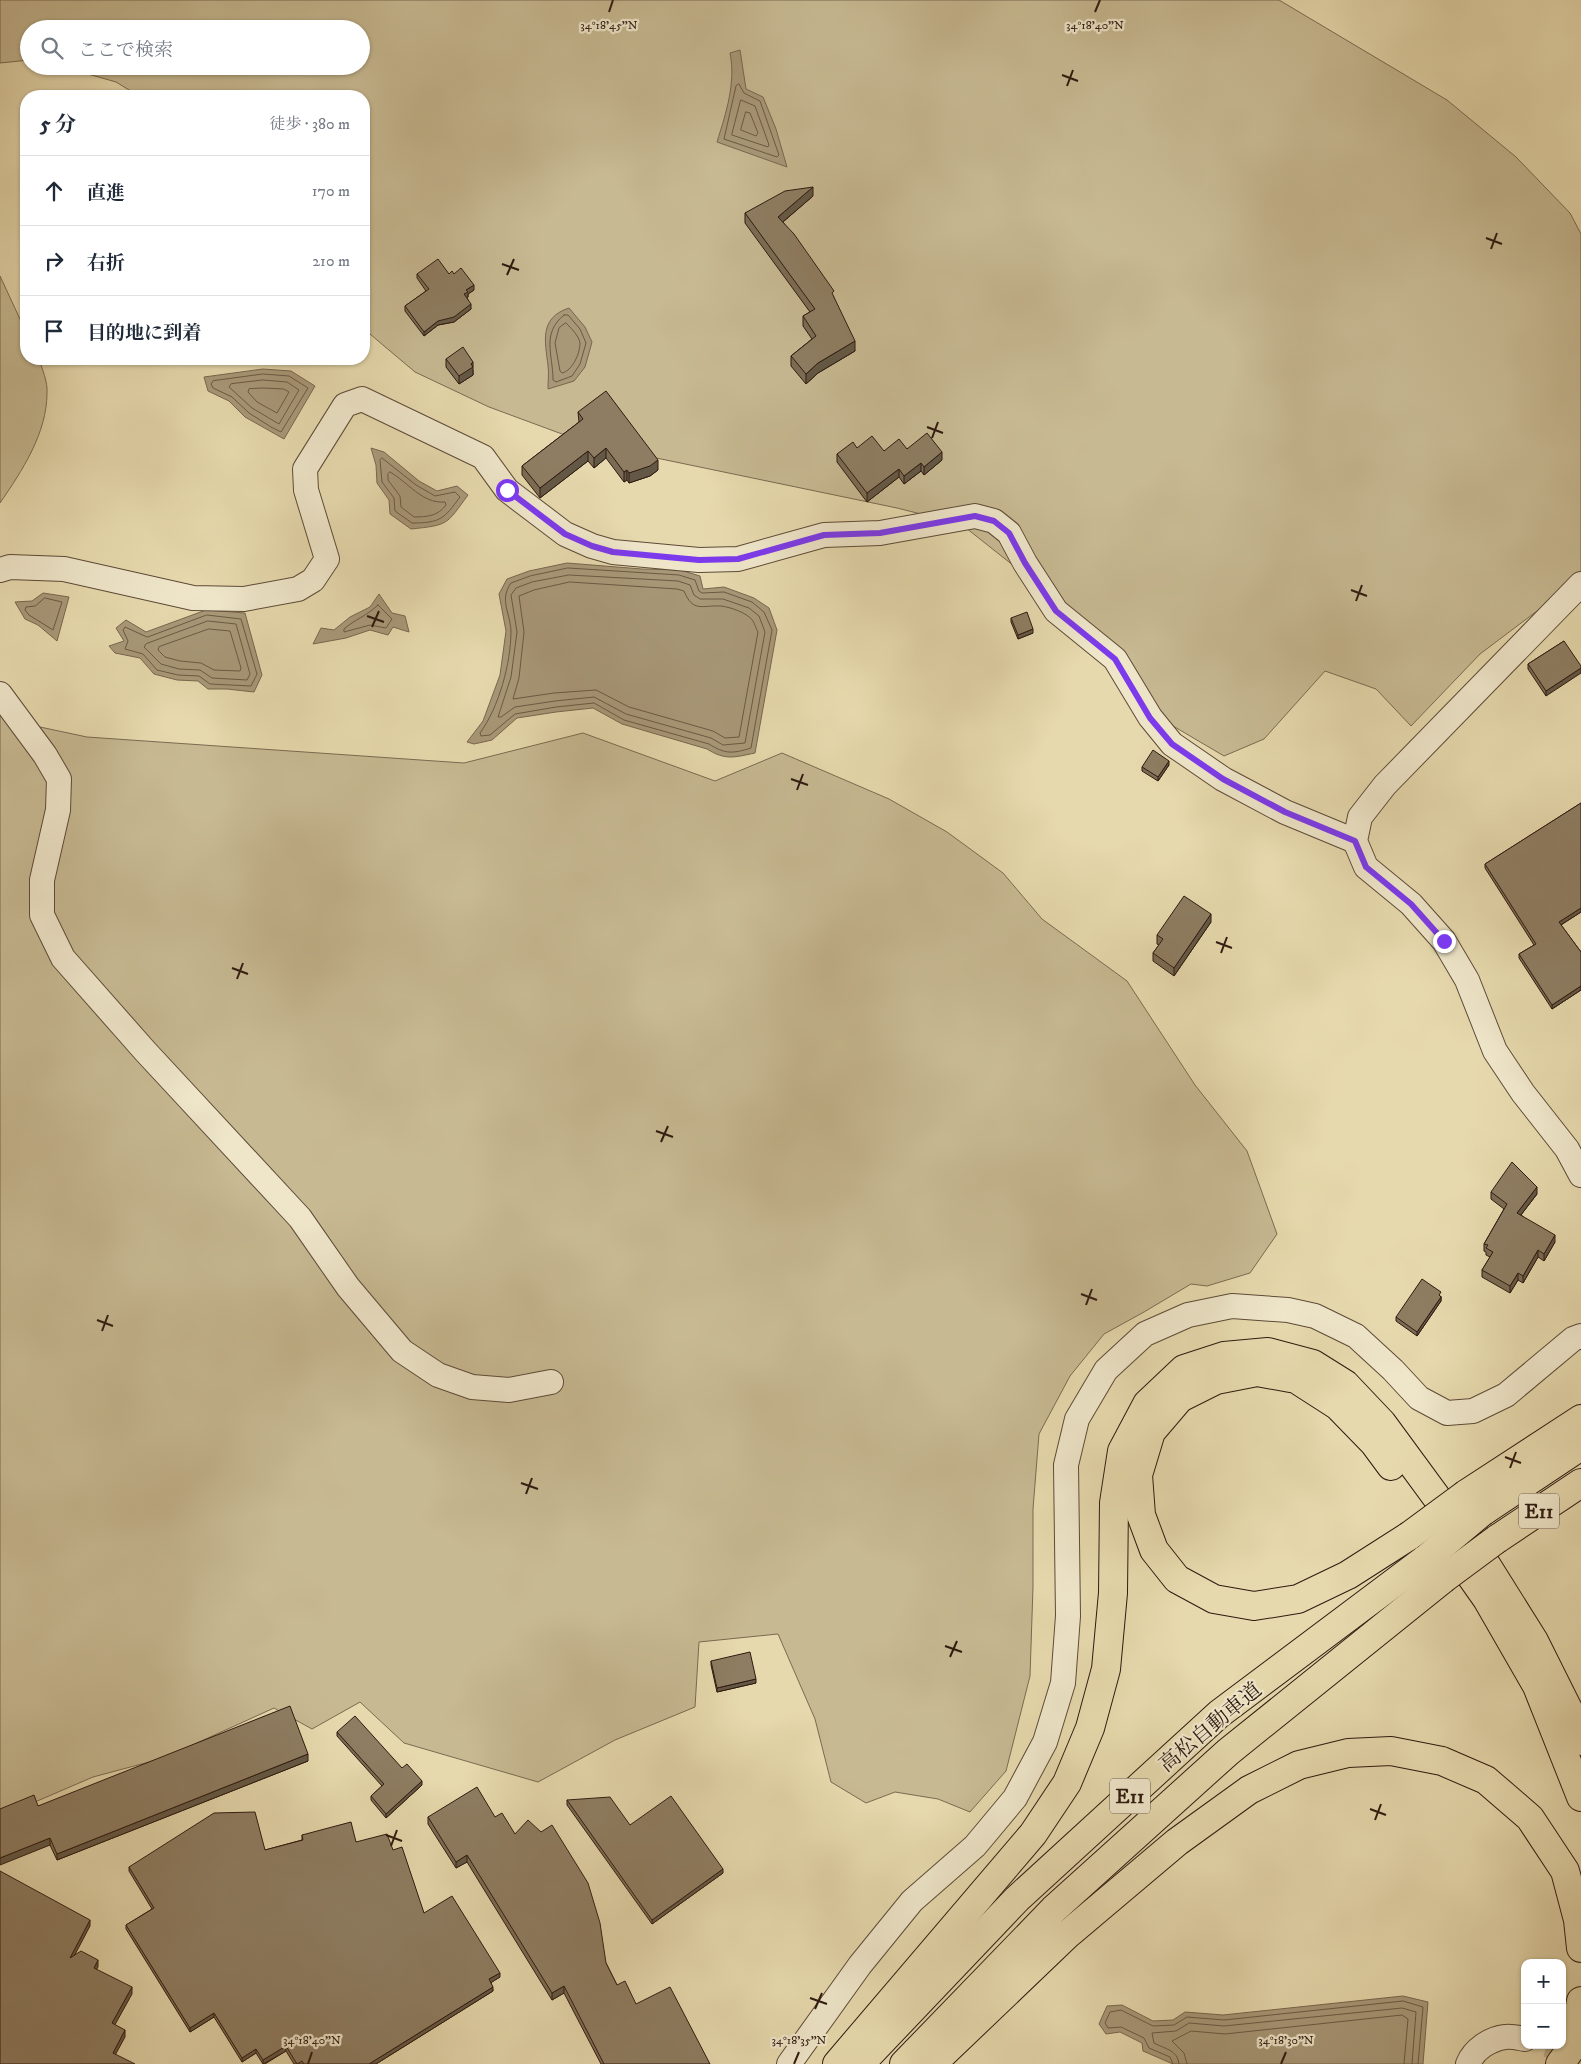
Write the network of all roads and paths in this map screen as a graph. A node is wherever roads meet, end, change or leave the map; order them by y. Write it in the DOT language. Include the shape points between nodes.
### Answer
graph roads {
  1 [pos="0,570"];
  2 [pos="1581,584"];
  3 [pos="0,694"];
  4 [pos="1355,841"];
  5 [pos="1581,1174"];
  6 [pos="1581,1336"];
  7 [pos="551,1382"];
  8 [pos="1581,1419"];
  9 [pos="1581,1446"];
  10 [pos="1581,1482"];
  11 [pos="1474,1503"];
  12 [pos="1581,1741"];
  13 [pos="1581,1797"];
  14 [pos="1581,1948"];
  15 [pos="1581,2001"];
  16 [pos="1521,2038"];
  17 [pos="1571,2047"];
  18 [pos="789,2064"];
  19 [pos="837,2064"];
  20 [pos="860,2064"];
  21 [pos="904,2064"];
  22 [pos="932,2064"];
  23 [pos="1468,2064"];
  1 -- 4 [label="street" via="64,569 193,598 244,599 298,589 313,580 327,559 306,490 305,468 345,405 362,399 483,457 507,490 565,534 613,552 699,560 738,559 824,535 880,533 975,516 994,521 1009,533 1056,611 1115,659 1150,718 1172,744 1223,779 1285,812"];
  2 -- 4 [label="street" via="1385,785 1360,817"];
  3 -- 7 [label="street" via="59,779 58,810 42,880 42,915 63,958 300,1218 348,1287 402,1351 438,1375 472,1387 509,1390"];
  4 -- 5 [label="street" via="1366,867 1411,904 1444,941 1467,980 1495,1051 1523,1093 1568,1149"];
  6 -- 18 [label="street" via="1573,1339 1506,1395 1473,1411 1447,1413 1419,1398 1356,1336 1315,1316 1288,1310 1232,1306 1188,1315 1145,1334 1106,1370 1076,1419 1066,1466 1068,1616 1063,1682 1045,1742 1015,1798 975,1846 912,1901 860,1965"];
  8 -- 11 [label="highway"];
  9 -- 11 [label="highway, E11"];
  10 -- 21 [label="highway, 高松自動車道 / E11, bridge" via="1443,1579 1228,1752 1054,1909"];
  11 -- 13 [label="highway, bridge" via="1409,1536 1348,1575 1298,1599 1254,1606 1214,1599 1177,1579 1154,1550 1141,1515 1138,1476 1151,1432 1180,1398 1216,1380 1257,1372 1296,1379 1338,1406 1374,1442 1487,1599 1537,1686"];
  11 -- 20 [label="highway, 高松自動車道 / E11, bridge" via="1427,1558 1220,1714 1017,1899"];
  12 -- 19 [label="highway" via="1534,1641 1488,1566 1382,1422 1345,1384 1313,1364 1268,1352 1224,1356 1184,1369 1147,1404 1122,1451 1114,1503 1113,1593 1106,1669 1090,1728 1067,1782 1033,1834"];
  14 -- 22 [label="highway" via="1566,1871 1530,1818 1486,1780 1442,1762 1391,1750 1348,1753 1299,1765 1249,1790 1177,1842 1068,1934"];
  15 -- 17 [label="highway"];
  16 -- 23 [label="street" via="1506,2036 1486,2043"];
}
